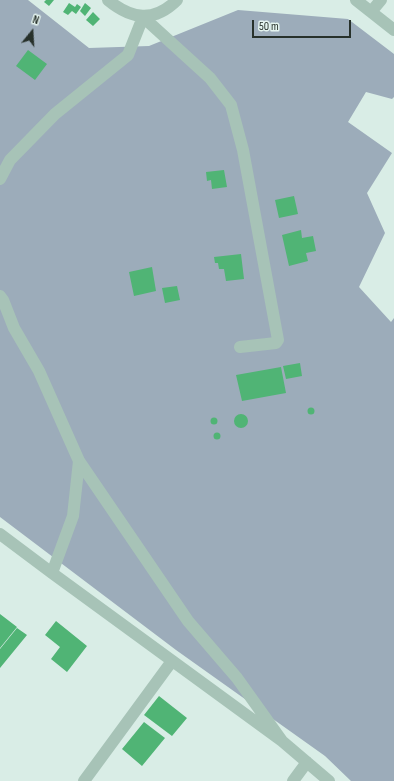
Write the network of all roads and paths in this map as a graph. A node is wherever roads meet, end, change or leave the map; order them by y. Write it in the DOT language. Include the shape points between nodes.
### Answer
graph roads {
  1 [pos="108,0"];
  2 [pos="177,0"];
  3 [pos="356,0"];
  4 [pos="381,0"];
  5 [pos="372,12"];
  6 [pos="142,17"];
  7 [pos="394,30"];
  8 [pos="0,179"];
  9 [pos="0,296"];
  10 [pos="240,347"];
  11 [pos="79,461"];
  12 [pos="0,534"];
  13 [pos="52,574"];
  14 [pos="172,661"];
  15 [pos="282,741"];
  16 [pos="307,762"];
  17 [pos="84,781"];
  18 [pos="293,781"];
  19 [pos="329,781"];
  1 -- 6 [label="street" via="128,14"];
  2 -- 6 [label="street" via="160,13"];
  3 -- 5 [label="street"];
  4 -- 5 [label="street"];
  5 -- 7 [label="street"];
  6 -- 8 [label="street" via="128,56 55,114 10,160"];
  6 -- 10 [label="street" via="210,78 231,105 243,150 278,340 276,343"];
  9 -- 11 [label="street" via="14,328 39,371"];
  11 -- 13 [label="street" via="73,516"];
  11 -- 15 [label="street" via="188,621 237,678"];
  12 -- 13 [label="street"];
  13 -- 14 [label="street"];
  14 -- 15 [label="street"];
  14 -- 17 [label="street"];
  15 -- 16 [label="street"];
  16 -- 18 [label="street"];
  16 -- 19 [label="street"];
}
